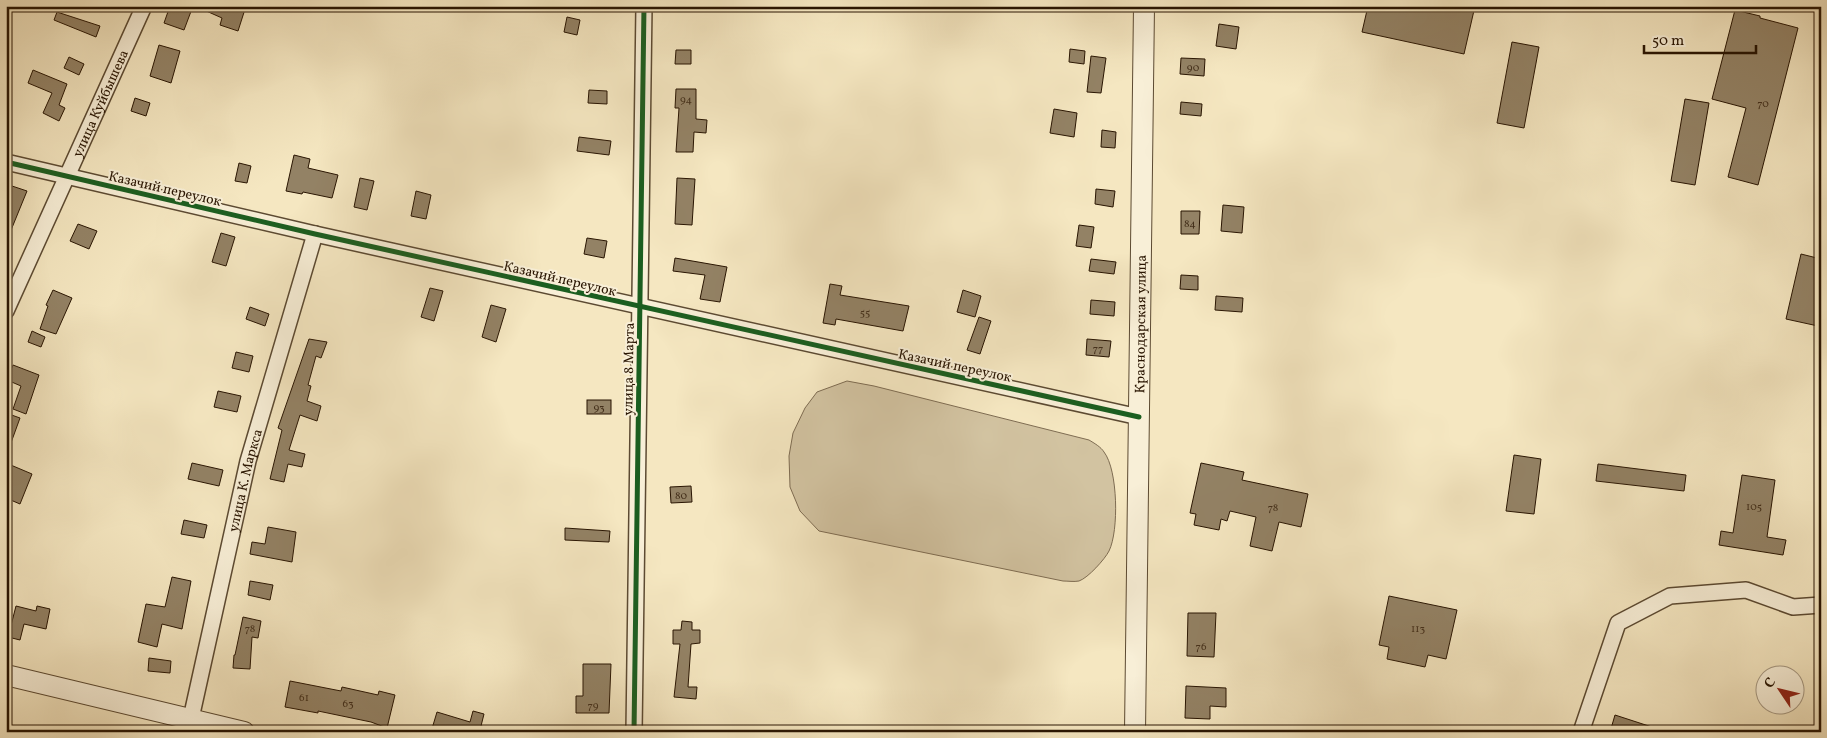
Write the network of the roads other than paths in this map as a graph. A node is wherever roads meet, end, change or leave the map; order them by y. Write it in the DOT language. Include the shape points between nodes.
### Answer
graph roads {
  1 [pos="144,6"];
  2 [pos="644,6"];
  3 [pos="1144,6"];
  4 [pos="6,162"];
  5 [pos="67,177"];
  6 [pos="315,234"];
  7 [pos="640,307"];
  8 [pos="6,311"];
  9 [pos="1139,417"];
  10 [pos="1821,605"];
  11 [pos="6,675"];
  12 [pos="188,725"];
  13 [pos="244,732"];
  14 [pos="634,732"];
  15 [pos="1134,732"];
  16 [pos="1581,732"];
  1 -- 5 [label="street, улица Куйбышева"];
  2 -- 7 [label="street, улица 8 Марта"];
  3 -- 9 [label="street, Краснодарская улица"];
  4 -- 5 [label="street, Казачий переулок"];
  5 -- 6 [label="street, Казачий переулок"];
  5 -- 8 [label="street, улица Куйбышева"];
  6 -- 7 [label="street, Казачий переулок"];
  6 -- 12 [label="street, улица К. Маркса" via="248,461"];
  7 -- 9 [label="street, Казачий переулок"];
  7 -- 14 [label="street, улица 8 Марта"];
  9 -- 15 [label="street, Краснодарская улица"];
  10 -- 16 [label="street" via="1792,607 1746,590 1670,596 1618,623"];
  11 -- 12 [label="street"];
  12 -- 13 [label="street"];
}
